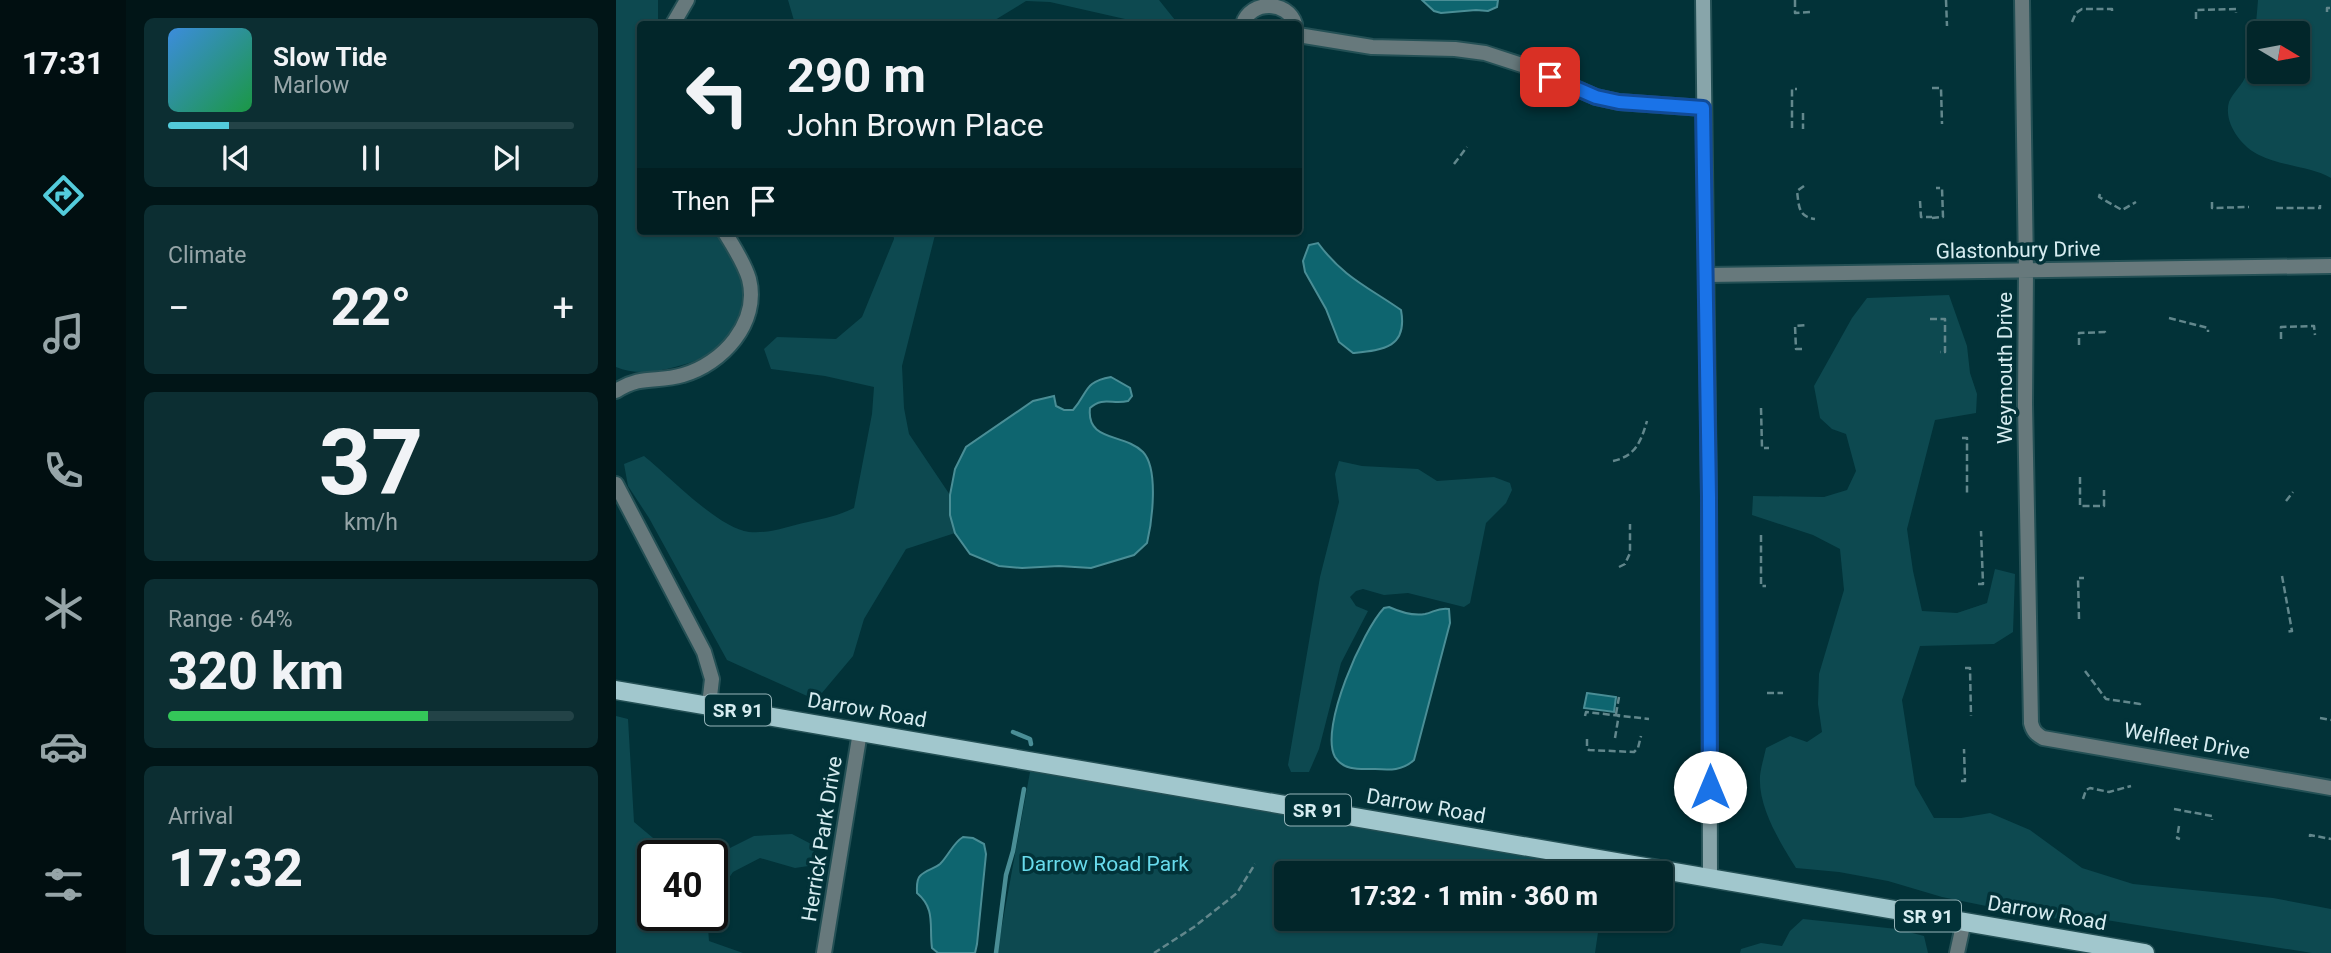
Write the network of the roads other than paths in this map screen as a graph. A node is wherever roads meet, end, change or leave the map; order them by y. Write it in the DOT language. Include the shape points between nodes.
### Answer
graph roads {
  1 [pos="687,0"];
  2 [pos="1703,0"];
  3 [pos="2022,0"];
  4 [pos="675,21"];
  5 [pos="1244,21"];
  6 [pos="1295,21"];
  7 [pos="1302,36"];
  8 [pos="1703,108"];
  9 [pos="726,235"];
  10 [pos="2331,266"];
  11 [pos="2026,270"];
  12 [pos="1706,275"];
  13 [pos="616,391"];
  14 [pos="616,484"];
  15 [pos="616,690"];
  16 [pos="709,705"];
  17 [pos="860,732"];
  18 [pos="2035,734"];
  19 [pos="2331,788"];
  20 [pos="1710,879"];
  21 [pos="1964,921"];
  22 [pos="824,953"];
  23 [pos="1957,953"];
  24 [pos="2145,953"];
  1 -- 4 [label="street"];
  2 -- 8 [label="street"];
  3 -- 11 [label="street, Weymouth Drive"];
  5 -- 6 [label="street" via="1251,8 1266,1 1282,5"];
  7 -- 8 [label="street" via="1372,47 1485,53 1596,97"];
  8 -- 12 [label="street"];
  9 -- 13 [label="street" via="749,280 748,307 738,336 699,369 682,376 641,379"];
  10 -- 11 [label="street, Glastonbury Drive"];
  11 -- 12 [label="street, Glastonbury Drive"];
  11 -- 18 [label="street, Weymouth Drive" via="2031,723"];
  12 -- 20 [label="street"];
  14 -- 16 [label="street" via="704,652 712,679"];
  15 -- 16 [label="main road, Darrow Road / SR 91"];
  16 -- 17 [label="main road, Darrow Road / SR 91"];
  17 -- 20 [label="main road, Darrow Road / SR 91"];
  17 -- 22 [label="street, Herrick Park Drive"];
  18 -- 19 [label="street, Welfleet Drive"];
  20 -- 21 [label="main road, Darrow Road / SR 91"];
  21 -- 23 [label="street"];
  21 -- 24 [label="main road, Darrow Road / SR 91"];
}
